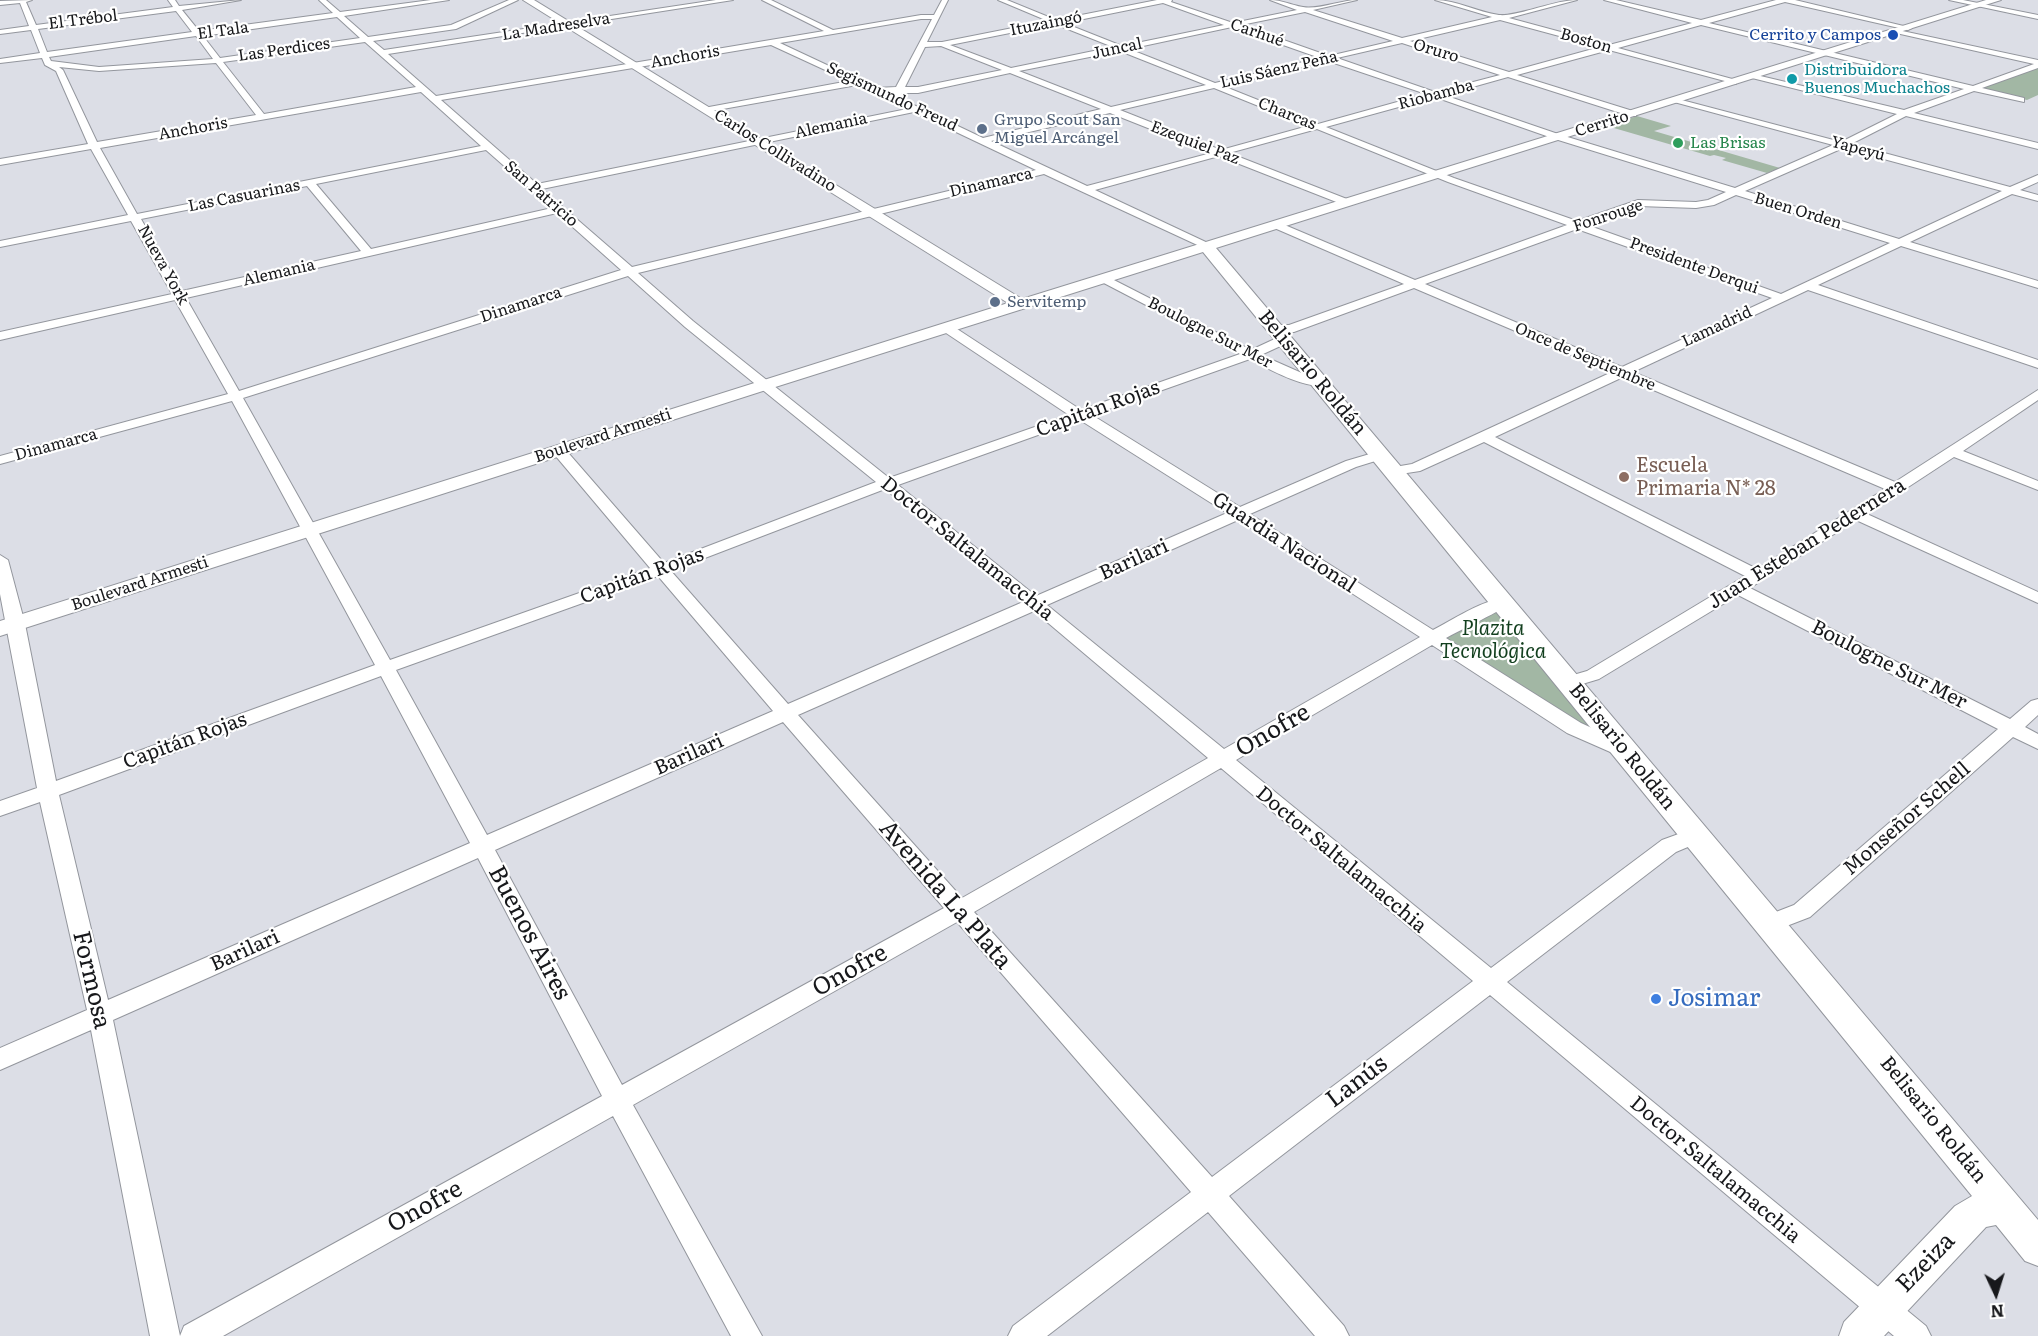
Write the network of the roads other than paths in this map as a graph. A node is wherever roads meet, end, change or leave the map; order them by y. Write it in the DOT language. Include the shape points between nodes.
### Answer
graph roads {
  1 [pos="24,0"];
  2 [pos="170,0"];
  3 [pos="238,0"];
  4 [pos="322,0"];
  5 [pos="446,0"];
  6 [pos="515,0"];
  7 [pos="528,0"];
  8 [pos="660,0"];
  9 [pos="730,0"];
  10 [pos="765,0"];
  11 [pos="945,0"];
  12 [pos="1001,0"];
  13 [pos="1164,0"];
  14 [pos="1273,0"];
  15 [pos="1354,0"];
  16 [pos="1438,0"];
  17 [pos="1574,0"];
  18 [pos="1606,0"];
  19 [pos="1785,0"];
  20 [pos="1952,0"];
  21 [pos="1996,0"];
  22 [pos="0,3"];
  23 [pos="1978,6"];
  24 [pos="176,8"];
  25 [pos="676,8"];
  26 [pos="1305,10"];
  27 [pos="339,15"];
  28 [pos="937,16"];
  29 [pos="1502,17"];
  30 [pos="2038,17"];
  31 [pos="1056,22"];
  32 [pos="1699,24"];
  33 [pos="569,25"];
  34 [pos="1233,25"];
  35 [pos="33,26"];
  36 [pos="1902,30"];
  37 [pos="0,32"];
  38 [pos="832,32"];
  39 [pos="198,34"];
  40 [pos="369,39"];
  41 [pos="1403,41"];
  42 [pos="772,42"];
  43 [pos="942,44"];
  44 [pos="922,45"];
  45 [pos="1122,48"];
  46 [pos="1610,48"];
  47 [pos="382,53"];
  48 [pos="1824,54"];
  49 [pos="1330,58"];
  50 [pos="46,59"];
  51 [pos="218,60"];
  52 [pos="0,61"];
  53 [pos="2038,63"];
  54 [pos="635,66"];
  55 [pos="1012,70"];
  56 [pos="1510,75"];
  57 [pos="1755,76"];
  58 [pos="859,82"];
  59 [pos="1733,82"];
  60 [pos="1217,85"];
  61 [pos="422,89"];
  62 [pos="1972,89"];
  63 [pos="878,90"];
  64 [pos="897,94"];
  65 [pos="1436,95"];
  66 [pos="434,99"];
  67 [pos="1677,100"];
  68 [pos="2021,100"];
  69 [pos="917,109"];
  70 [pos="709,110"];
  71 [pos="1112,110"];
  72 [pos="1905,113"];
  73 [pos="1633,114"];
  74 [pos="262,117"];
  75 [pos="1317,127"];
  76 [pos="1558,137"];
  77 [pos="984,140"];
  78 [pos="760,141"];
  79 [pos="1842,145"];
  80 [pos="94,146"];
  81 [pos="2038,146"];
  82 [pos="488,147"];
  83 [pos="1222,153"];
  84 [pos="0,162"];
  85 [pos="1048,170"];
  86 [pos="1439,175"];
  87 [pos="2038,178"];
  88 [pos="310,183"];
  89 [pos="534,188"];
  90 [pos="1087,189"];
  91 [pos="2012,191"];
  92 [pos="1737,192"];
  93 [pos="2038,198"];
  94 [pos="1348,203"];
  95 [pos="558,210"];
  96 [pos="872,211"];
  97 [pos="136,217"];
  98 [pos="1276,225"];
  99 [pos="1578,225"];
  100 [pos="1899,242"];
  101 [pos="0,244"];
  102 [pos="1206,246"];
  103 [pos="368,253"];
  104 [pos="631,271"];
  105 [pos="1104,279"];
  106 [pos="1414,284"];
  107 [pos="2038,285"];
  108 [pos="1809,286"];
  109 [pos="179,296"];
  110 [pos="1780,297"];
  111 [pos="1021,304"];
  112 [pos="947,328"];
  113 [pos="1279,335"];
  114 [pos="0,336"];
  115 [pos="1250,355"];
  116 [pos="2038,364"];
  117 [pos="1621,372"];
  118 [pos="1318,382"];
  119 [pos="763,385"];
  120 [pos="2038,394"];
  121 [pos="236,396"];
  122 [pos="1082,415"];
  123 [pos="1484,437"];
  124 [pos="559,451"];
  125 [pos="1954,452"];
  126 [pos="1380,455"];
  127 [pos="0,460"];
  128 [pos="1394,471"];
  129 [pos="888,483"];
  130 [pos="2038,486"];
  131 [pos="1895,488"];
  132 [pos="1240,514"];
  133 [pos="1855,514"];
  134 [pos="311,530"];
  135 [pos="0,560"];
  136 [pos="660,570"];
  137 [pos="1758,576"];
  138 [pos="1740,588"];
  139 [pos="2038,598"];
  140 [pos="1035,603"];
  141 [pos="1503,603"];
  142 [pos="8,627"];
  143 [pos="1432,638"];
  144 [pos="387,667"];
  145 [pos="1569,682"];
  146 [pos="2038,705"];
  147 [pos="786,712"];
  148 [pos="2011,729"];
  149 [pos="2038,742"];
  150 [pos="1626,752"];
  151 [pos="1222,761"];
  152 [pos="48,792"];
  153 [pos="0,810"];
  154 [pos="1695,836"];
  155 [pos="483,847"];
  156 [pos="958,911"];
  157 [pos="1771,923"];
  158 [pos="1489,982"];
  159 [pos="100,1015"];
  160 [pos="0,1059"];
  161 [pos="617,1100"];
  162 [pos="1210,1193"];
  163 [pos="2004,1207"];
  164 [pos="2038,1248"];
  165 [pos="1882,1308"];
  166 [pos="165,1336"];
  167 [pos="194,1336"];
  168 [pos="747,1336"];
  169 [pos="1023,1336"];
  170 [pos="1334,1336"];
  171 [pos="1858,1336"];
  172 [pos="1916,1336"];
  1 -- 22 [label="street"];
  1 -- 35 [label="street, Nueva York"];
  2 -- 24 [label="street"];
  3 -- 24 [label="street, El Trébol"];
  4 -- 27 [label="street, San Patricio"];
  5 -- 27 [label="street, El Tala"];
  6 -- 40 [label="street, Las Perdices" via="458,25"];
  7 -- 33 [label="main road, Carlos Collivadino"];
  8 -- 25 [label="street"];
  9 -- 25 [label="street, La Madreselva"];
  10 -- 38 [label="street"];
  11 -- 28 [label="street"];
  12 -- 31 [label="street, Charcas"];
  13 -- 31 [label="street, Ituzaingó"];
  13 -- 34 [label="street, Carhué"];
  14 -- 26 [label="street, Oruro"];
  15 -- 26 [label="street, Juncal"];
  16 -- 29 [label="street, Boston"];
  17 -- 29 [label="street, Luis Sáenz Peña"];
  18 -- 32 [label="street"];
  19 -- 32 [label="street, Riobamba"];
  19 -- 36 [label="street"];
  20 -- 23 [label="street"];
  21 -- 23 [label="main road, Cerrito"];
  23 -- 30 [label="street"];
  23 -- 36 [label="main road, Cerrito"];
  24 -- 35 [label="street, El Trébol"];
  24 -- 39 [label="street"];
  25 -- 33 [label="street, La Madreselva"];
  26 -- 34 [label="street, Juncal"];
  26 -- 41 [label="street, Oruro"];
  27 -- 39 [label="street, El Tala"];
  27 -- 40 [label="street, San Patricio"];
  28 -- 38 [label="street, Anchoris"];
  28 -- 44 [label="street"];
  29 -- 41 [label="street, Luis Sáenz Peña"];
  29 -- 46 [label="street, Boston"];
  31 -- 43 [label="street, Ituzaingó"];
  31 -- 45 [label="street, Charcas"];
  32 -- 46 [label="street, Riobamba"];
  32 -- 48 [label="street"];
  33 -- 47 [label="street, La Madreselva"];
  33 -- 54 [label="main road, Carlos Collivadino"];
  34 -- 45 [label="street, Juncal"];
  34 -- 49 [label="street, Carhué"];
  35 -- 37 [label="street, El Trébol"];
  35 -- 50 [label="street, Nueva York"];
  36 -- 48 [label="main road, Cerrito"];
  36 -- 53 [label="street"];
  38 -- 42 [label="street, Anchoris"];
  39 -- 50 [label="street, El Tala"];
  39 -- 51 [label="street"];
  40 -- 47 [label="street, San Patricio"];
  40 -- 51 [label="street, Las Perdices"];
  41 -- 49 [label="street, Luis Sáenz Peña"];
  41 -- 56 [label="street, Oruro"];
  42 -- 54 [label="street, Anchoris"];
  42 -- 58 [label="street, Segismundo Freud"];
  43 -- 44 [label="street, Ituzaingó"];
  43 -- 55 [label="street, Ezequiel Paz"];
  44 -- 64 [label="street"];
  45 -- 55 [label="street, Juncal"];
  45 -- 60 [label="street, Charcas"];
  46 -- 56 [label="street, Riobamba"];
  46 -- 59 [label="street, Boston"];
  47 -- 61 [label="street, San Patricio"];
  48 -- 57 [label="main road, Cerrito"];
  48 -- 62 [label="street"];
  49 -- 60 [label="street, Luis Sáenz Peña"];
  49 -- 65 [label="street, Carhué"];
  50 -- 51 [label="street, Las Perdices" via="89,68"];
  50 -- 52 [label="street, El Tala"];
  50 -- 80 [label="street, Nueva York" via="59,70"];
  51 -- 74 [label="street"];
  53 -- 62 [label="street, Fonrouge"];
  54 -- 66 [label="street, Anchoris"];
  54 -- 70 [label="main road, Carlos Collivadino"];
  55 -- 64 [label="street, Juncal"];
  55 -- 71 [label="street, Ezequiel Paz"];
  56 -- 65 [label="street, Riobamba"];
  56 -- 73 [label="street, Oruro"];
  57 -- 59 [label="main road, Cerrito"];
  57 -- 72 [label="street"];
  58 -- 63 [label="street, Segismundo Freud"];
  58 -- 70 [label="street"];
  59 -- 67 [label="main road, Cerrito"];
  60 -- 71 [label="street, Luis Sáenz Peña"];
  60 -- 75 [label="street, Charcas"];
  61 -- 66 [label="street, San Patricio"];
  61 -- 74 [label="street, Anchoris"];
  62 -- 68 [label="street"];
  62 -- 72 [label="street, Fonrouge"];
  63 -- 64 [label="street, Juncal"];
  64 -- 69 [label="street, Segismundo Freud"];
  65 -- 75 [label="street, Riobamba"];
  65 -- 76 [label="street, Carhué"];
  66 -- 82 [label="street, San Patricio"];
  67 -- 73 [label="main road, Cerrito"];
  67 -- 79 [label="street, Yapeyú"];
  69 -- 77 [label="street, Segismundo Freud"];
  69 -- 78 [label="street, Alemania"];
  70 -- 78 [label="main road, Carlos Collivadino"];
  71 -- 77 [label="street, Luis Sáenz Peña"];
  71 -- 83 [label="street, Ezequiel Paz"];
  72 -- 79 [label="street, Fonrouge"];
  72 -- 81 [label="street"];
  73 -- 76 [label="main road, Cerrito"];
  74 -- 80 [label="street, Anchoris"];
  75 -- 83 [label="street, Riobamba"];
  75 -- 86 [label="street, Charcas"];
  76 -- 86 [label="main road, Cerrito"];
  76 -- 92 [label="street, Buen Orden"];
  77 -- 85 [label="street, Segismundo Freud"];
  78 -- 89 [label="street, Alemania"];
  78 -- 96 [label="main road, Carlos Collivadino"];
  79 -- 91 [label="street, Yapeyú"];
  79 -- 92 [label="street, Fonrouge"];
  80 -- 84 [label="street, Anchoris"];
  80 -- 97 [label="street, Nueva York"];
  82 -- 88 [label="street, Las Casuarinas"];
  82 -- 89 [label="street, San Patricio"];
  83 -- 90 [label="street, Riobamba"];
  83 -- 94 [label="street, Ezequiel Paz"];
  85 -- 90 [label="street, Segismundo Freud"];
  85 -- 96 [label="street, Dinamarca"];
  86 -- 94 [label="main road, Cerrito"];
  86 -- 99 [label="street, Presidente Derqui"];
  87 -- 91 [label="street, Lamadrid"];
  88 -- 97 [label="street, Las Casuarinas"];
  88 -- 103 [label="street"];
  89 -- 95 [label="street, San Patricio"];
  90 -- 102 [label="street, Segismundo Freud"];
  91 -- 93 [label="street, Yapeyú"];
  91 -- 100 [label="street, Lamadrid"];
  92 -- 99 [label="street, Fonrouge" via="1703,205 1638,203"];
  92 -- 100 [label="street, Buen Orden"];
  94 -- 98 [label="main road, Cerrito"];
  95 -- 103 [label="street, Alemania"];
  95 -- 104 [label="street, San Patricio"];
  96 -- 104 [label="street, Dinamarca"];
  96 -- 111 [label="main road, Carlos Collivadino"];
  97 -- 101 [label="street, Las Casuarinas"];
  97 -- 109 [label="street, Nueva York"];
  98 -- 102 [label="main road, Cerrito"];
  98 -- 106 [label="street, Once de Septiembre"];
  99 -- 106 [label="street, Fonrouge"];
  99 -- 110 [label="street, Presidente Derqui"];
  100 -- 107 [label="street, Buen Orden"];
  100 -- 108 [label="street, Lamadrid"];
  102 -- 105 [label="main road, Boulevard Armesti"];
  102 -- 113 [label="main road, Belisario Roldán"];
  103 -- 109 [label="street, Alemania"];
  104 -- 119 [label="street, San Patricio"];
  104 -- 121 [label="street, Dinamarca"];
  105 -- 111 [label="main road, Boulevard Armesti"];
  105 -- 115 [label="street, Boulogne Sur Mer"];
  106 -- 113 [label="street, Fonrouge"];
  106 -- 117 [label="street, Once de Septiembre"];
  108 -- 110 [label="street, Lamadrid"];
  108 -- 116 [label="street"];
  109 -- 114 [label="street, Alemania"];
  109 -- 121 [label="street, Nueva York"];
  110 -- 117 [label="street, Lamadrid"];
  111 -- 112 [label="main road, Boulevard Armesti"];
  112 -- 119 [label="main road, Boulevard Armesti"];
  112 -- 122 [label="street, Guardia Nacional"];
  113 -- 115 [label="street, Capitán Rojas"];
  113 -- 118 [label="main road, Belisario Roldán"];
  115 -- 118 [label="street, Boulogne Sur Mer"];
  115 -- 122 [label="street, Capitán Rojas"];
  117 -- 123 [label="street, Lamadrid"];
  117 -- 131 [label="street, Once de Septiembre"];
  118 -- 126 [label="main road, Belisario Roldán"];
  119 -- 124 [label="main road, Boulevard Armesti"];
  119 -- 129 [label="street, Doctor Saltalamacchia"];
  120 -- 125 [label="street, Juan Esteban Pedernera"];
  121 -- 127 [label="street, Dinamarca"];
  121 -- 134 [label="street, Nueva York"];
  122 -- 129 [label="street, Capitán Rojas"];
  122 -- 132 [label="street, Guardia Nacional"];
  123 -- 128 [label="street, Lamadrid" via="1415,468"];
  123 -- 137 [label="street"];
  124 -- 134 [label="main road, Boulevard Armesti"];
  124 -- 136 [label="street, Avenida La Plata"];
  125 -- 130 [label="street"];
  125 -- 131 [label="street, Juan Esteban Pedernera"];
  126 -- 128 [label="main road, Belisario Roldán"];
  126 -- 132 [label="street, Barilari"];
  128 -- 141 [label="main road, Belisario Roldán"];
  129 -- 136 [label="street, Capitán Rojas"];
  129 -- 140 [label="street, Doctor Saltalamacchia"];
  131 -- 133 [label="street, Juan Esteban Pedernera"];
  132 -- 140 [label="street, Barilari"];
  132 -- 143 [label="street, Guardia Nacional"];
  133 -- 137 [label="street, Juan Esteban Pedernera"];
  133 -- 139 [label="street"];
  134 -- 142 [label="main road, Boulevard Armesti"];
  134 -- 144 [label="street, Buenos Aires"];
  135 -- 142 [label="street, Formosa"];
  136 -- 144 [label="street, Capitán Rojas"];
  136 -- 147 [label="street, Avenida La Plata"];
  137 -- 138 [label="street, Juan Esteban Pedernera"];
  138 -- 145 [label="street, Juan Esteban Pedernera" via="1593,675"];
  138 -- 148 [label="street, Boulogne Sur Mer"];
  140 -- 147 [label="street, Barilari"];
  140 -- 151 [label="street, Doctor Saltalamacchia"];
  141 -- 143 [label="street, Onofre"];
  141 -- 145 [label="main road, Belisario Roldán"];
  142 -- 152 [label="street, Formosa"];
  143 -- 150 [label="street, Guardia Nacional" via="1574,728"];
  143 -- 151 [label="street, Onofre"];
  144 -- 152 [label="street, Capitán Rojas"];
  144 -- 155 [label="street, Buenos Aires"];
  145 -- 150 [label="main road, Belisario Roldán"];
  146 -- 148 [label="street, Monseñor Schell"];
  147 -- 155 [label="street, Barilari"];
  147 -- 156 [label="street, Avenida La Plata"];
  148 -- 149 [label="street, Boulogne Sur Mer"];
  148 -- 157 [label="street, Monseñor Schell" via="1802,911"];
  150 -- 154 [label="main road, Belisario Roldán"];
  151 -- 156 [label="street, Onofre"];
  151 -- 158 [label="street, Doctor Saltalamacchia"];
  152 -- 153 [label="street, Capitán Rojas"];
  152 -- 159 [label="street, Formosa"];
  154 -- 157 [label="main road, Belisario Roldán"];
  154 -- 158 [label="street, Lanús" via="1669,846"];
  155 -- 159 [label="street, Barilari"];
  155 -- 161 [label="street, Buenos Aires"];
  156 -- 161 [label="street, Onofre"];
  156 -- 162 [label="street, Avenida La Plata"];
  157 -- 163 [label="main road, Belisario Roldán"];
  158 -- 162 [label="street, Lanús"];
  158 -- 165 [label="street, Doctor Saltalamacchia"];
  159 -- 160 [label="street, Barilari"];
  159 -- 166 [label="street, Formosa"];
  161 -- 167 [label="street, Onofre"];
  161 -- 168 [label="street, Buenos Aires"];
  162 -- 169 [label="street, Lanús"];
  162 -- 170 [label="street, Avenida La Plata"];
  163 -- 164 [label="main road, Belisario Roldán"];
  163 -- 165 [label="main road, Ezeiza" via="1980,1210 1968,1218"];
  165 -- 171 [label="main road, Ezeiza"];
  165 -- 172 [label="street, Doctor Saltalamacchia"];
}
